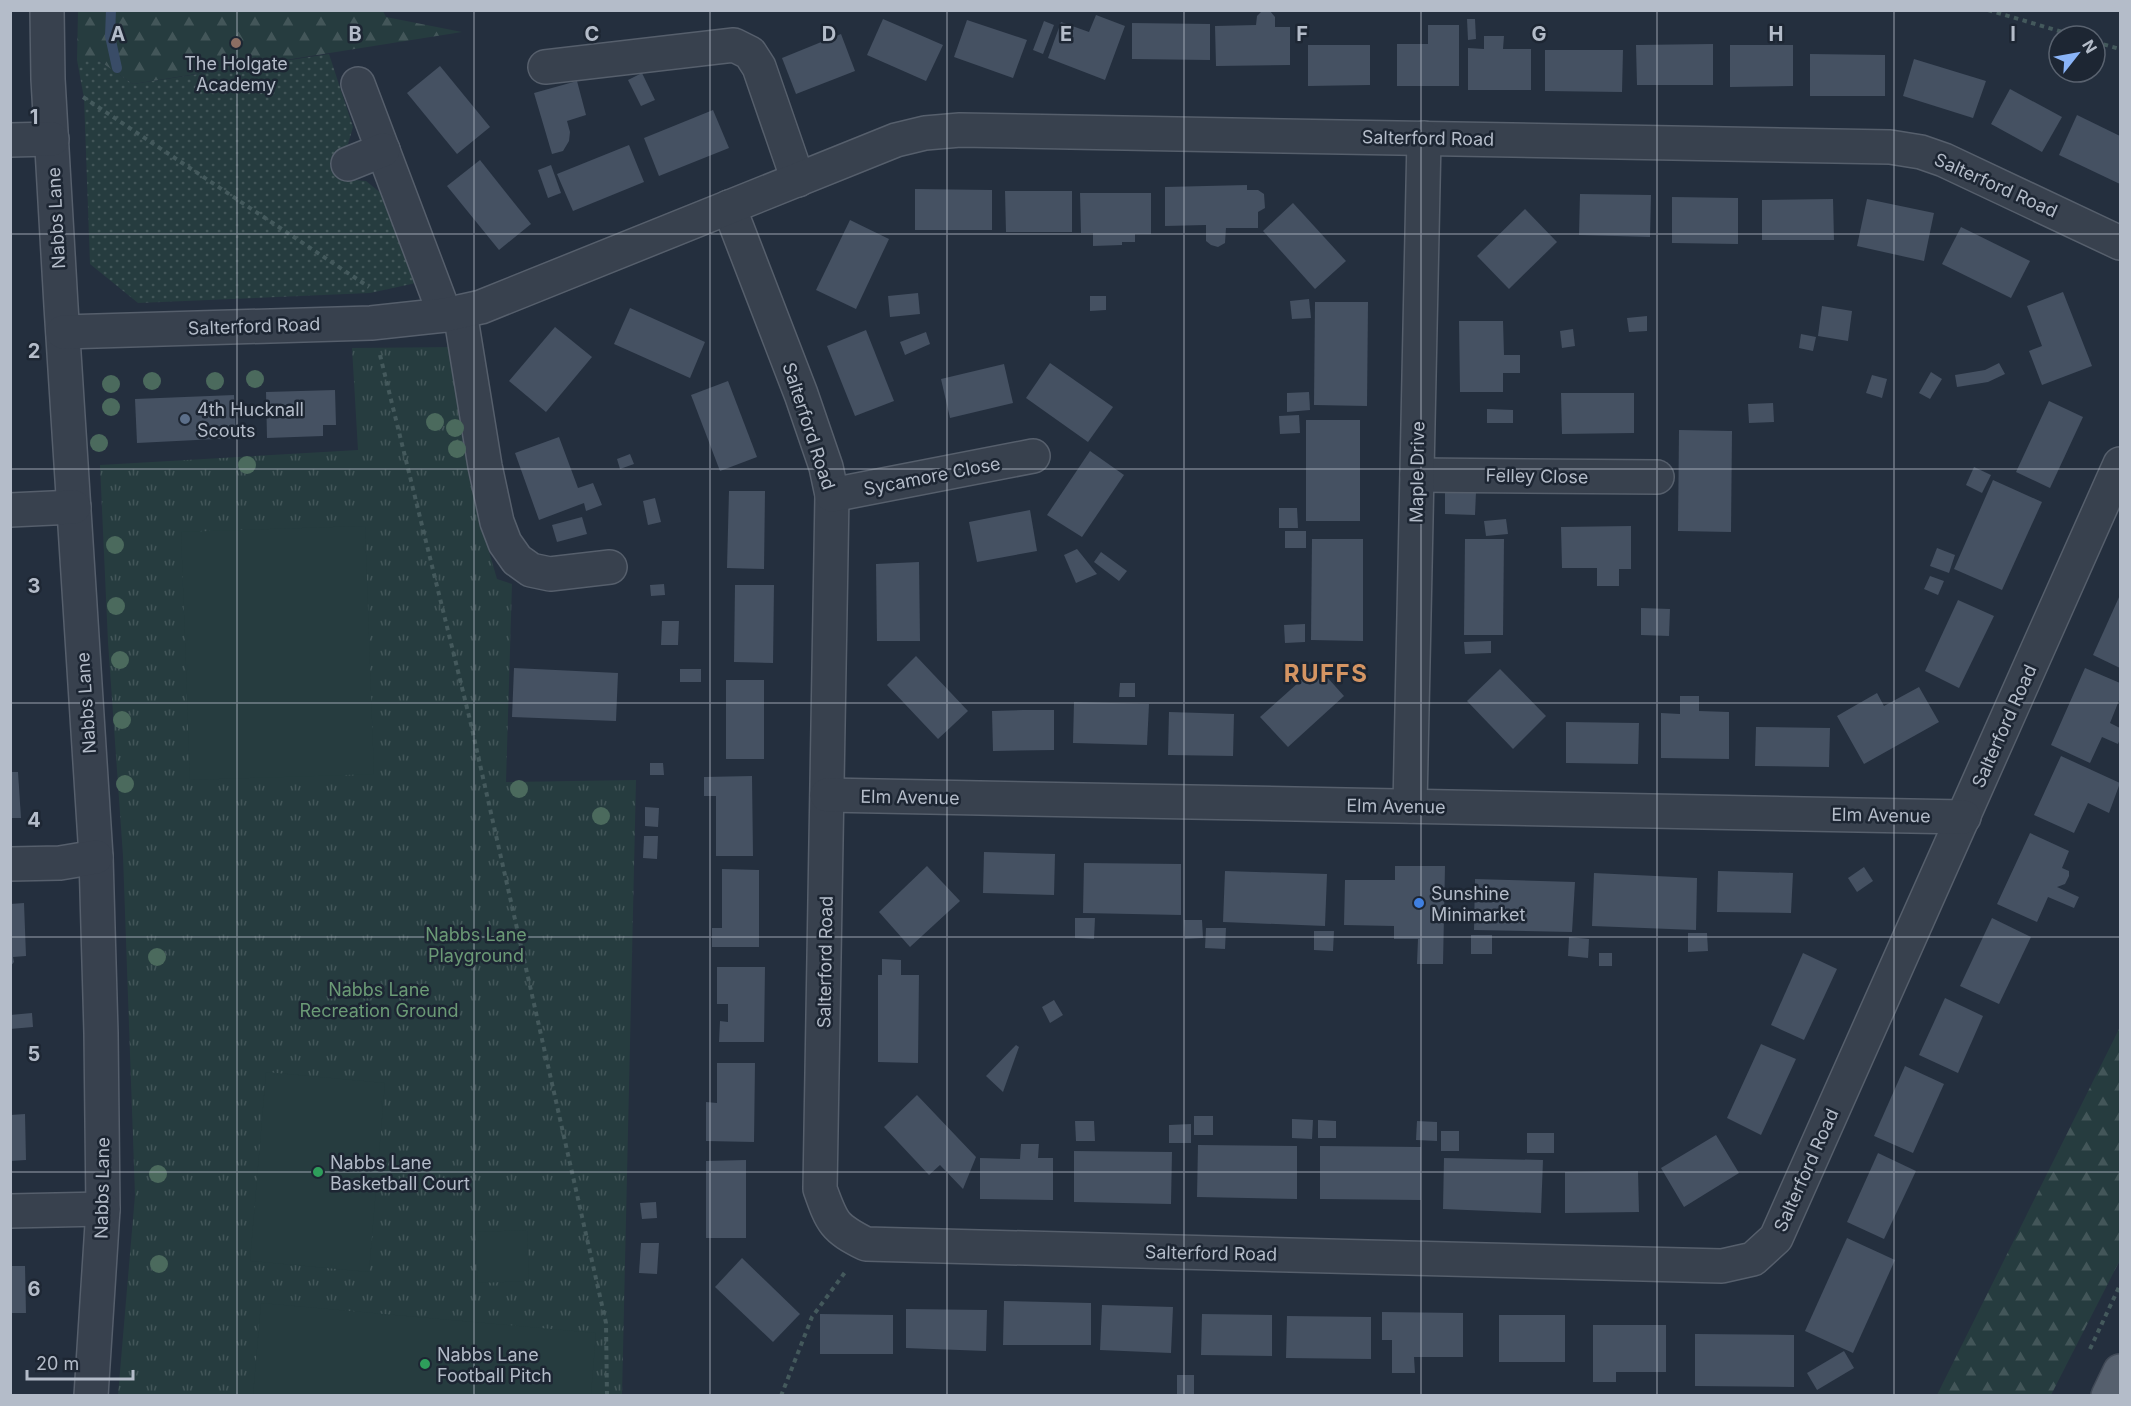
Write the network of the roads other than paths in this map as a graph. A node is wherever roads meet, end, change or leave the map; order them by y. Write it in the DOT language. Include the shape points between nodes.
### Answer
graph roads {
  1 [pos="47,10"];
  2 [pos="545,67"];
  3 [pos="358,84"];
  4 [pos="1424,138"];
  5 [pos="52,139"];
  6 [pos="10,140"];
  7 [pos="383,150"];
  8 [pos="348,164"];
  9 [pos="798,180"];
  10 [pos="729,207"];
  11 [pos="2121,243"];
  12 [pos="452,313"];
  13 [pos="63,332"];
  14 [pos="1033,456"];
  15 [pos="2121,464"];
  16 [pos="1417,475"];
  17 [pos="1657,477"];
  18 [pos="832,495"];
  19 [pos="74,507"];
  20 [pos="10,510"];
  21 [pos="610,567"];
  22 [pos="828,795"];
  23 [pos="1410,806"];
  24 [pos="1964,817"];
  25 [pos="96,857"];
  26 [pos="10,864"];
  27 [pos="103,1209"];
  28 [pos="10,1211"];
  29 [pos="2121,1371"];
  30 [pos="91,1395"];
  31 [pos="2108,1395"];
  1 -- 5 [label="street, Nabbs Lane"];
  2 -- 9 [label="street" via="734,45 750,53 759,67"];
  3 -- 7 [label="street"];
  4 -- 9 [label="street, Salterford Road" via="960,130 896,140"];
  4 -- 11 [label="street, Salterford Road" via="1890,147 1944,160"];
  4 -- 16 [label="street, Maple Drive"];
  5 -- 6 [label="street"];
  5 -- 13 [label="street, Nabbs Lane"];
  7 -- 8 [label="street"];
  7 -- 12 [label="street"];
  9 -- 10 [label="street, Salterford Road"];
  10 -- 12 [label="street, Salterford Road" via="481,307"];
  10 -- 18 [label="street, Salterford Road" via="801,394"];
  12 -- 13 [label="street, Salterford Road" via="382,322"];
  12 -- 21 [label="street" via="497,522 505,543 517,560 531,570 550,574"];
  13 -- 19 [label="street, Nabbs Lane"];
  14 -- 18 [label="street, Sycamore Close"];
  15 -- 24 [label="street, Salterford Road"];
  16 -- 17 [label="street, Felley Close"];
  16 -- 23 [label="street, Maple Drive"];
  18 -- 22 [label="street, Salterford Road"];
  19 -- 20 [label="street"];
  19 -- 25 [label="street, Nabbs Lane"];
  22 -- 23 [label="street, Elm Avenue"];
  22 -- 24 [label="street, Salterford Road" via="820,1189 830,1216 844,1233 866,1244 1722,1266 1753,1259 1776,1238"];
  23 -- 24 [label="street, Elm Avenue"];
  25 -- 26 [label="street" via="60,863"];
  25 -- 27 [label="street, Nabbs Lane"];
  27 -- 28 [label="street"];
  27 -- 30 [label="street, Nabbs Lane"];
  29 -- 31 [label="main road"];
}
